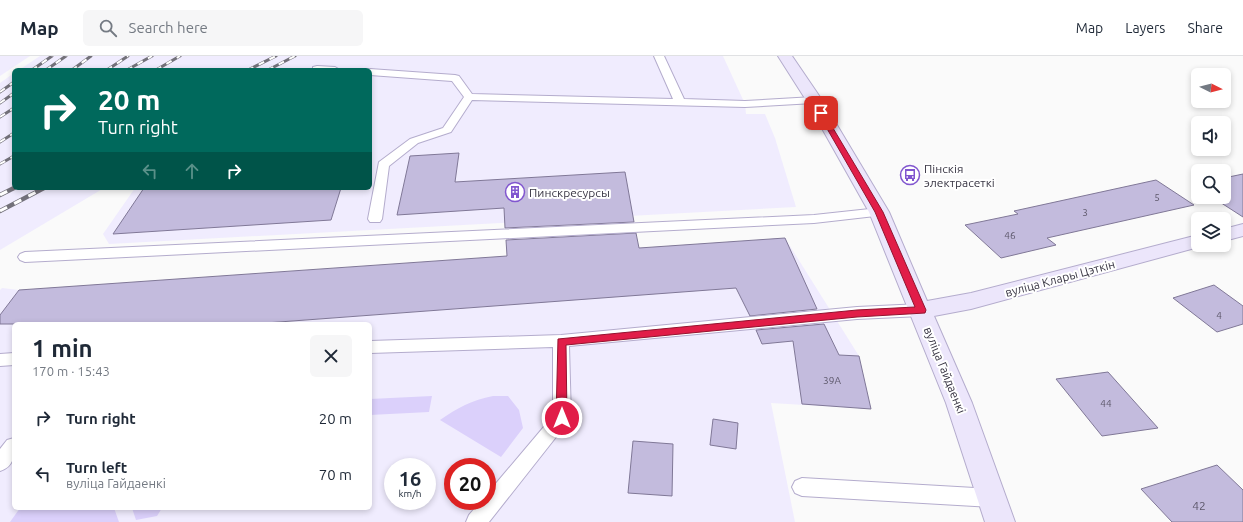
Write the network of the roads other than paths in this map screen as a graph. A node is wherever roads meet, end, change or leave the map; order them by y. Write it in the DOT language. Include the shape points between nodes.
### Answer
graph roads {
  1 [pos="659,56"];
  2 [pos="785,56"];
  3 [pos="372,72"];
  4 [pos="469,97"];
  5 [pos="814,100"];
  6 [pos="680,102"];
  7 [pos="879,212"];
  8 [pos="375,219"];
  9 [pos="1243,230"];
  10 [pos="1231,233"];
  11 [pos="1191,244"];
  12 [pos="25,257"];
  13 [pos="921,310"];
  14 [pos="561,342"];
  15 [pos="372,347"];
  16 [pos="12,359"];
  17 [pos="0,360"];
  18 [pos="12,448"];
  19 [pos="0,463"];
  20 [pos="802,487"];
  21 [pos="992,498"];
  22 [pos="476,522"];
  23 [pos="1000,522"];
  1 -- 6 [label="lane"];
  2 -- 5 [label="street, вуліца Гайдаенкі"];
  3 -- 4 [label="lane" via="455,78"];
  4 -- 6 [label="lane"];
  4 -- 8 [label="lane" via="447,130 414,141 383,165"];
  5 -- 6 [label="lane" via="745,104"];
  5 -- 7 [label="street, вуліца Гайдаенкі"];
  7 -- 12 [label="lane" via="814,219"];
  7 -- 13 [label="street, вуліца Гайдаенкі"];
  9 -- 10 [label="street"];
  11 -- 13 [label="street, вуліца Клары Цэткін" via="971,301"];
  13 -- 14 [label="lane" via="857,313"];
  13 -- 21 [label="street, вуліца Гайдаенкі" via="962,410"];
  14 -- 15 [label="lane"];
  14 -- 22 [label="lane" via="562,418"];
  16 -- 17 [label="lane"];
  18 -- 19 [label="lane"];
  20 -- 21 [label="lane"];
  21 -- 23 [label="street, вуліца Гайдаенкі"];
}
